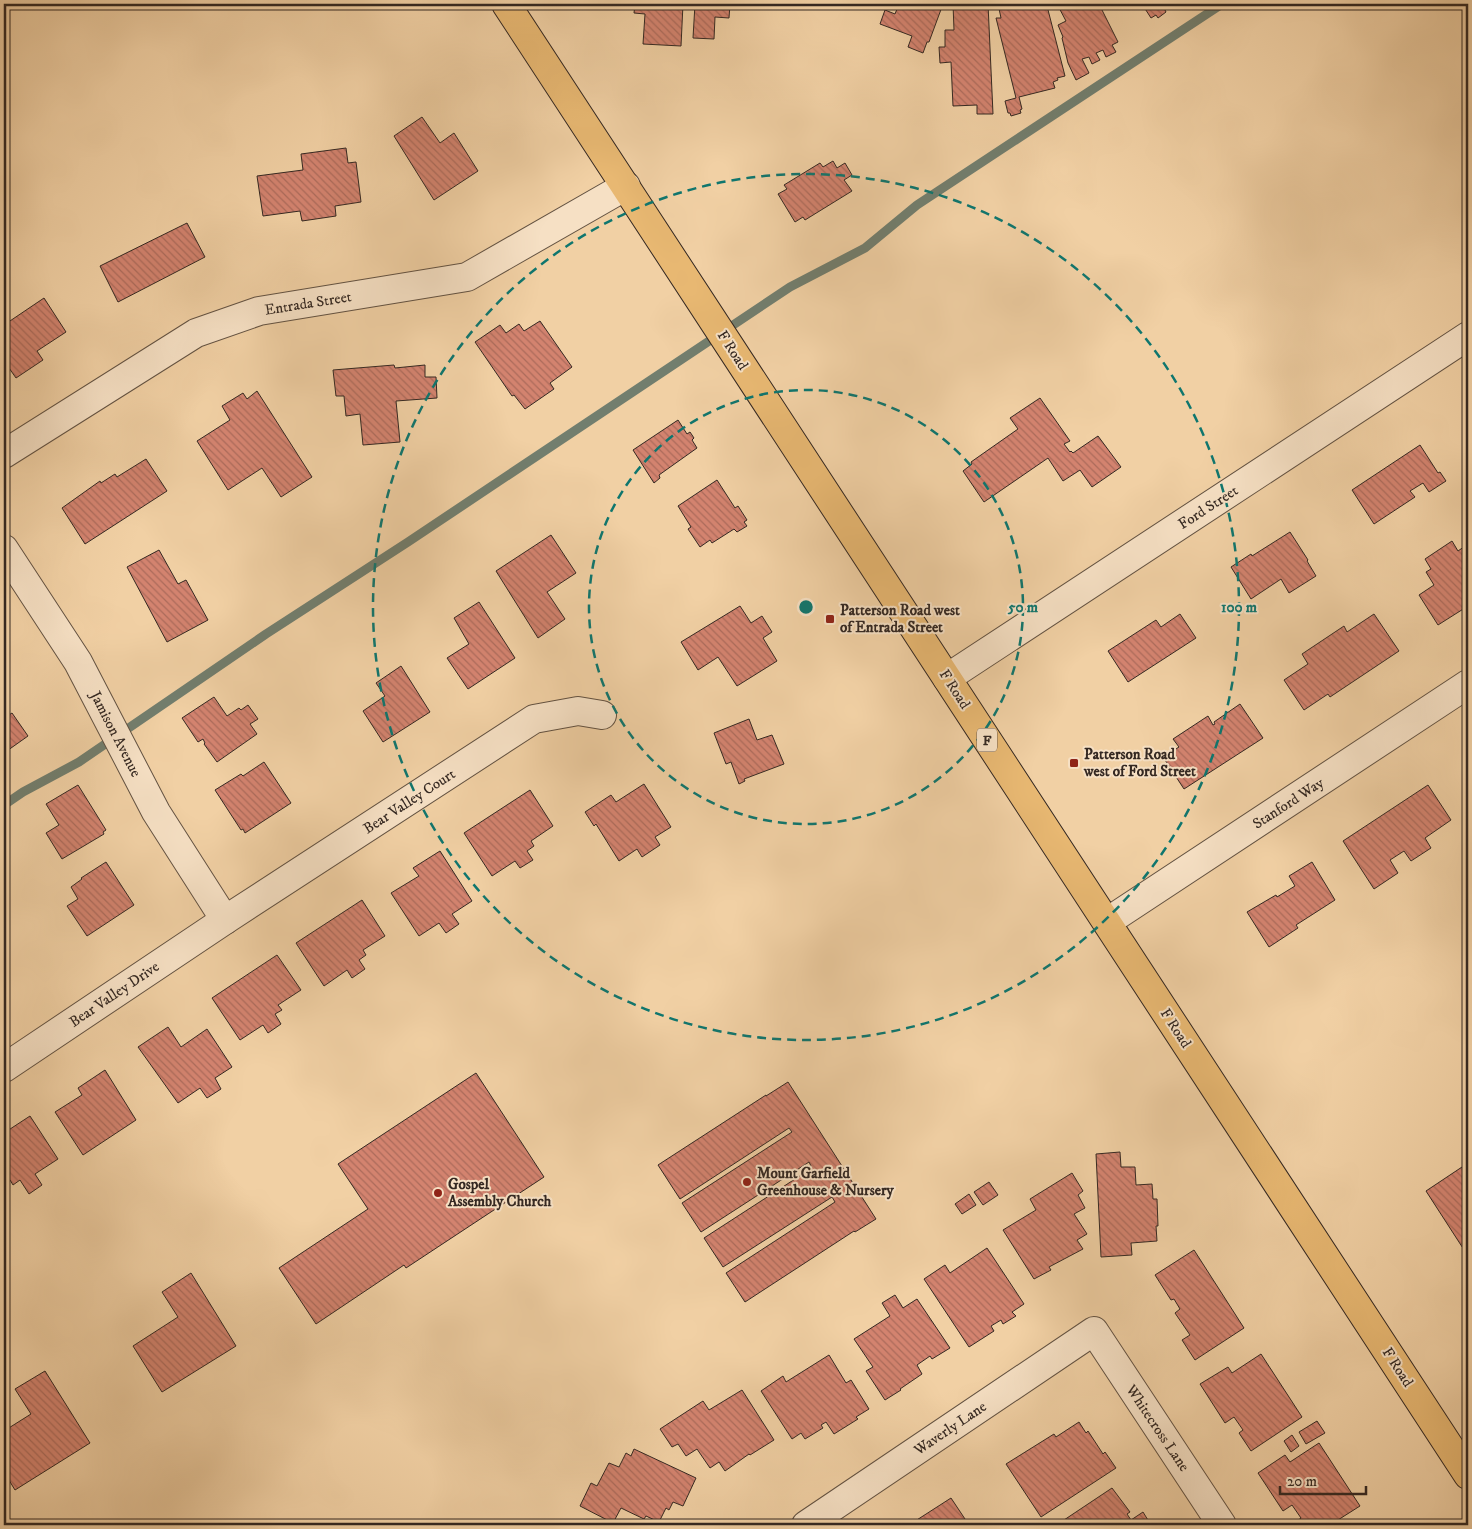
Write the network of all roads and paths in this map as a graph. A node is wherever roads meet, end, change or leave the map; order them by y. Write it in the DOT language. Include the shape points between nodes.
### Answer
graph roads {
  1 [pos="506,4"];
  2 [pos="626,186"];
  3 [pos="1468,336"];
  4 [pos="4,454"];
  5 [pos="4,550"];
  6 [pos="948,678"];
  7 [pos="1468,684"];
  8 [pos="602,715"];
  9 [pos="225,920"];
  10 [pos="1107,922"];
  11 [pos="4,1068"];
  12 [pos="1094,1331"];
  13 [pos="1468,1476"];
  14 [pos="806,1525"];
  15 [pos="1222,1525"];
  1 -- 2 [label="main road, F Road / F"];
  2 -- 4 [label="street, Entrada Street" via="467,277 259,312 196,333"];
  2 -- 6 [label="main road, F Road / F"];
  3 -- 6 [label="street, Ford Street"];
  5 -- 9 [label="street, Jamison Avenue" via="78,662 156,812"];
  6 -- 10 [label="main road, F Road / F"];
  7 -- 10 [label="street, Stanford Way"];
  8 -- 9 [label="street, Bear Valley Court" via="578,711 534,719"];
  9 -- 11 [label="street, Bear Valley Drive"];
  10 -- 13 [label="main road, F Road / F"];
  12 -- 14 [label="street, Waverly Lane"];
  12 -- 15 [label="street, Whitecross Lane"];
}
